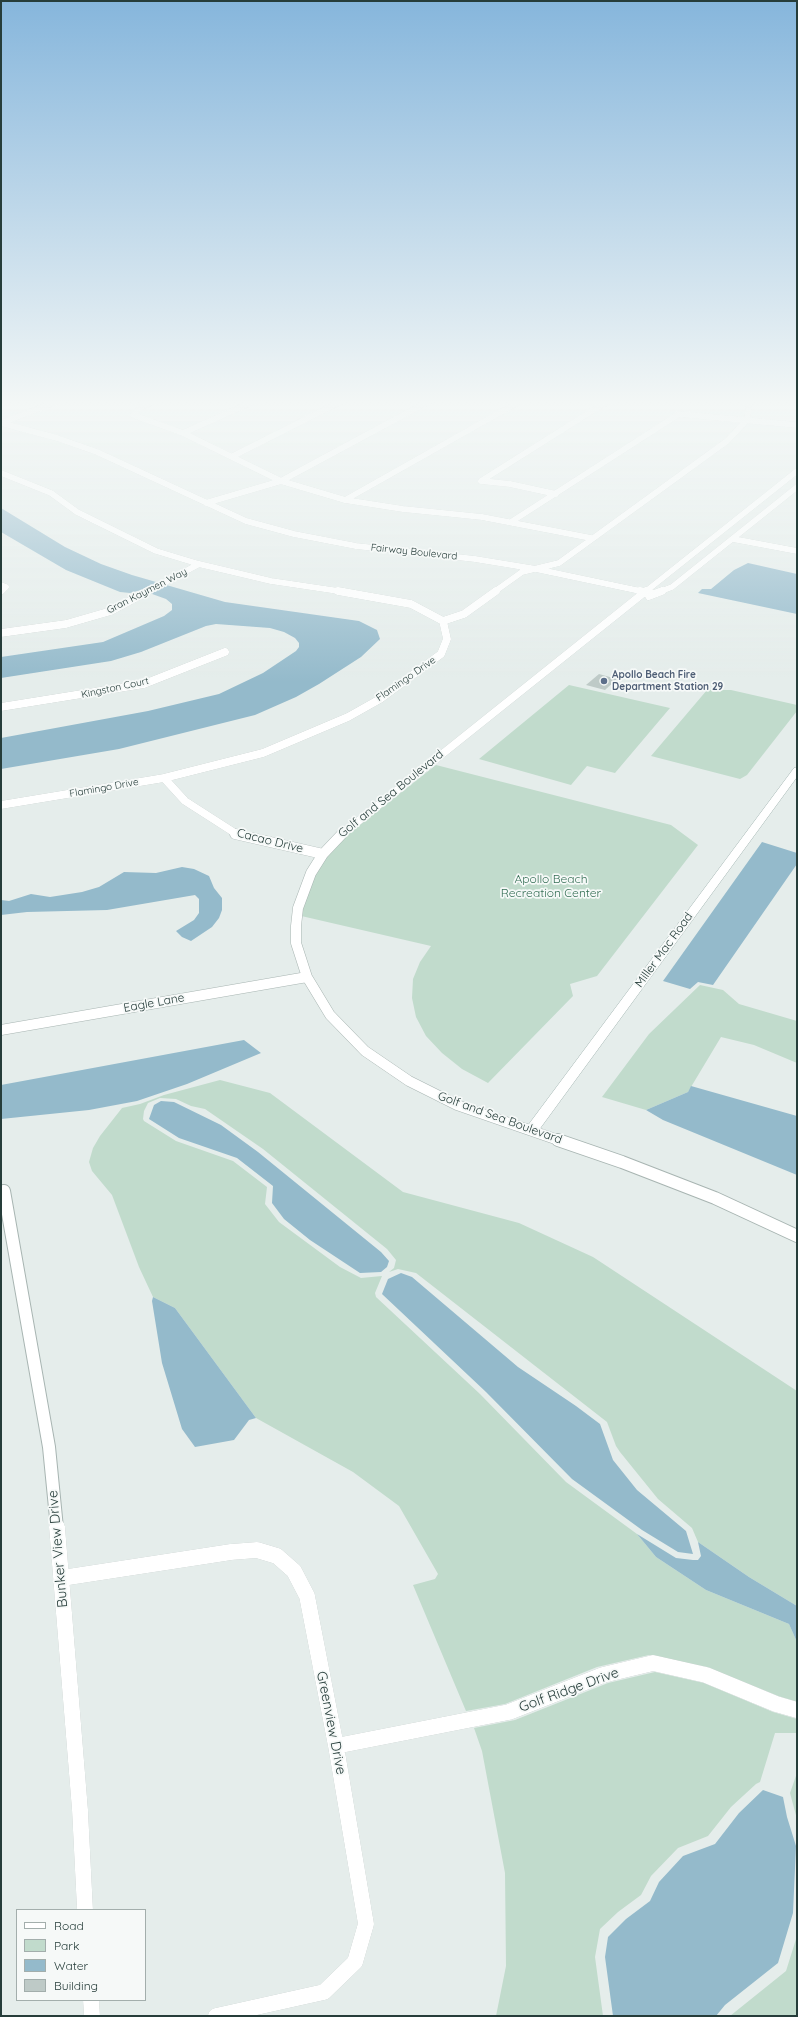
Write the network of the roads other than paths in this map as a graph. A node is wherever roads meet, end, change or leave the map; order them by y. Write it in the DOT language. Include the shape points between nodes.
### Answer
graph roads {
  1 [pos="51,493"];
  2 [pos="185,493"];
  3 [pos="239,493"];
  4 [pos="321,493"];
  5 [pos="357,493"];
  6 [pos="552,493"];
  7 [pos="654,493"];
  8 [pos="772,493"];
  9 [pos="789,493"];
  10 [pos="556,494"];
  11 [pos="345,500"];
  12 [pos="206,503"];
  13 [pos="512,522"];
  14 [pos="591,538"];
  15 [pos="733,538"];
  16 [pos="797,551"];
  17 [pos="199,564"];
  18 [pos="536,569"];
  19 [pos="1,585"];
  20 [pos="1,592"];
  21 [pos="644,592"];
  22 [pos="654,594"];
  23 [pos="632,602"];
  24 [pos="443,621"];
  25 [pos="1,633"];
  26 [pos="225,652"];
  27 [pos="1,707"];
  28 [pos="797,770"];
  29 [pos="164,778"];
  30 [pos="1,805"];
  31 [pos="323,854"];
  32 [pos="307,977"];
  33 [pos="1,1030"];
  34 [pos="531,1131"];
  35 [pos="4,1191"];
  36 [pos="797,1236"];
  37 [pos="62,1578"];
  38 [pos="797,1710"];
  39 [pos="336,1746"];
  40 [pos="85,1909"];
  41 [pos="91,2001"];
  42 [pos="92,2016"];
  43 [pos="216,2016"];
  1 -- 17 [label="street" via="77,512 125,537 156,551"];
  2 -- 12 [label="street, Fairway Boulevard"];
  3 -- 12 [label="street"];
  4 -- 11 [label="street"];
  5 -- 11 [label="street"];
  6 -- 10 [label="street"];
  7 -- 14 [label="street"];
  8 -- 21 [label="street, Golf and Sea Boulevard"];
  9 -- 15 [label="street, Golf and Sea Boulevard"];
  10 -- 13 [label="street"];
  11 -- 13 [label="street"];
  12 -- 18 [label="street, Fairway Boulevard" via="246,522 340,543"];
  13 -- 14 [label="street"];
  14 -- 18 [label="street" via="559,563"];
  15 -- 16 [label="street"];
  15 -- 22 [label="street, Golf and Sea Boulevard" via="672,587"];
  17 -- 24 [label="street" via="271,581 411,604"];
  17 -- 25 [label="street, Gran Kaymen Way" via="111,611 66,624"];
  18 -- 21 [label="street, Fairway Boulevard"];
  18 -- 24 [label="street" via="522,572 464,614"];
  19 -- 20 [label="street" via="6,587"];
  21 -- 22 [label="street, Fairway Boulevard"];
  21 -- 23 [label="street, Golf and Sea Boulevard"];
  22 -- 23 [label="street, Golf and Sea Boulevard"];
  23 -- 31 [label="street, Golf and Sea Boulevard" via="346,829"];
  24 -- 29 [label="street, Flamingo Drive" via="447,639 441,654 380,699 348,717 263,753"];
  26 -- 27 [label="street, Kingston Court" via="144,684"];
  28 -- 34 [label="street, Miller Mac Road"];
  29 -- 30 [label="street, Flamingo Drive"];
  29 -- 31 [label="street, Cacao Drive" via="185,801 235,834"];
  31 -- 32 [label="street, Golf and Sea Boulevard" via="303,890 296,926 296,943"];
  32 -- 33 [label="street, Eagle Lane"];
  32 -- 34 [label="street, Golf and Sea Boulevard" via="317,997 334,1020 365,1051 386,1067 457,1105"];
  34 -- 36 [label="street, Golf and Sea Boulevard" via="622,1162 714,1198"];
  35 -- 37 [label="street, Bunker View Drive" via="49,1447"];
  37 -- 39 [label="street, Greenview Drive" via="232,1552 256,1550 277,1556 294,1571 307,1596"];
  37 -- 40 [label="street, Bunker View Drive"];
  38 -- 39 [label="street, Golf Ridge Drive" via="706,1675 653,1663 603,1674 509,1712"];
  39 -- 43 [label="street, Greenview Drive" via="366,1924 355,1962 324,1992"];
  41 -- 42 [label="street"];
}
